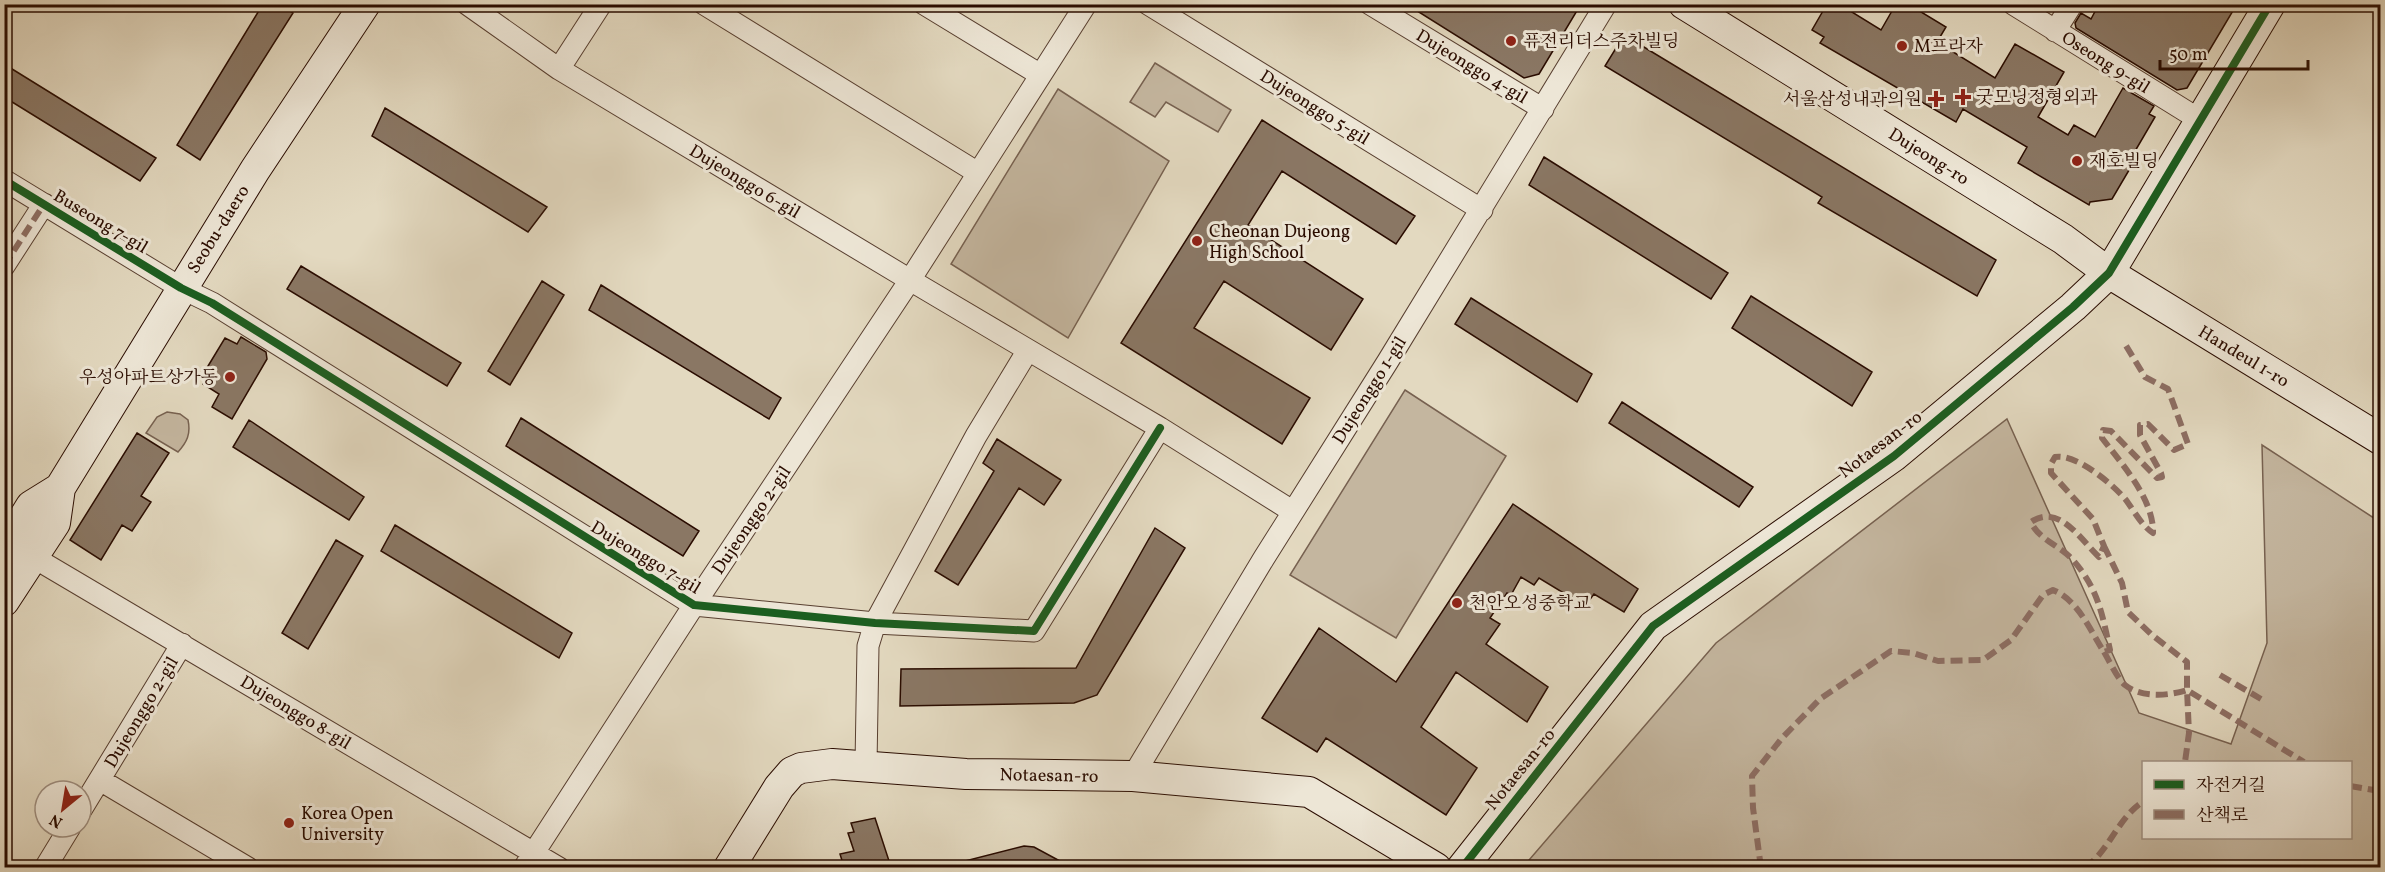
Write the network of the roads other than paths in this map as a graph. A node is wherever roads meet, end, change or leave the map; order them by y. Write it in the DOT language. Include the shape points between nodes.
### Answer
graph roads {
  1 [pos="364,4"];
  2 [pos="467,4"];
  3 [pos="601,4"];
  4 [pos="704,4"];
  5 [pos="924,4"];
  6 [pos="1086,4"];
  7 [pos="1148,4"];
  8 [pos="1370,4"];
  9 [pos="1606,4"];
  10 [pos="1684,4"];
  11 [pos="2013,4"];
  12 [pos="2072,4"];
  13 [pos="2270,4"];
  14 [pos="2055,31"];
  15 [pos="559,69"];
  16 [pos="1039,74"];
  17 [pos="1543,109"];
  18 [pos="2200,120"];
  19 [pos="978,173"];
  20 [pos="4,180"];
  21 [pos="44,204"];
  22 [pos="1482,210"];
  23 [pos="4,266"];
  24 [pos="2109,273"];
  25 [pos="910,280"];
  26 [pos="181,288"];
  27 [pos="1028,350"];
  28 [pos="1160,428"];
  29 [pos="2380,439"];
  30 [pos="1292,511"];
  31 [pos="13,548"];
  32 [pos="4,601"];
  33 [pos="694,605"];
  34 [pos="875,623"];
  35 [pos="182,644"];
  36 [pos="866,765"];
  37 [pos="1133,776"];
  38 [pos="100,780"];
  39 [pos="93,791"];
  40 [pos="62,839"];
  41 [pos="529,860"];
  42 [pos="45,867"];
  43 [pos="248,867"];
  44 [pos="559,867"];
  45 [pos="729,867"];
  46 [pos="1436,867"];
  47 [pos="1462,867"];
  1 -- 26 [label="street, Seobu-daero"];
  2 -- 15 [label="street, Dujeonggo 6-gil"];
  3 -- 15 [label="street"];
  4 -- 19 [label="street"];
  5 -- 16 [label="street"];
  6 -- 16 [label="street, Dujeonggo 2-gil"];
  7 -- 22 [label="street, Dujeonggo 5-gil"];
  8 -- 17 [label="street, Dujeonggo 4-gil"];
  9 -- 17 [label="street, Dujeonggo 1-gil"];
  10 -- 24 [label="street, Dujeong-ro" via="2063,239"];
  11 -- 14 [label="street, Oseong 9-gil"];
  12 -- 14 [label="street"];
  13 -- 18 [label="street, Notaesan-ro"];
  14 -- 18 [label="street, Oseong 9-gil"];
  15 -- 25 [label="street, Dujeonggo 6-gil"];
  16 -- 19 [label="street, Dujeonggo 2-gil"];
  17 -- 22 [label="street, Dujeonggo 1-gil"];
  18 -- 24 [label="street, Notaesan-ro"];
  19 -- 25 [label="street, Dujeonggo 2-gil"];
  20 -- 21 [label="street, Buseong 7-gil"];
  21 -- 23 [label="street"];
  21 -- 26 [label="street, Buseong 7-gil"];
  22 -- 30 [label="street, Dujeonggo 1-gil"];
  24 -- 29 [label="street, Handeul 1-ro"];
  24 -- 47 [label="street, Notaesan-ro" via="1893,456 1653,626"];
  25 -- 27 [label="street, Dujeonggo 6-gil"];
  25 -- 33 [label="street, Dujeonggo 2-gil"];
  26 -- 31 [label="street, Seobu-daero" via="60,489 55,523"];
  26 -- 33 [label="street, Dujeonggo 7-gil" via="212,303"];
  27 -- 28 [label="street, Dujeonggo 6-gil"];
  27 -- 34 [label="street" via="976,436"];
  28 -- 30 [label="street, Dujeonggo 6-gil"];
  28 -- 34 [label="street, Dujeonggo 7-gil" via="1034,631"];
  30 -- 37 [label="street, Dujeonggo 1-gil"];
  31 -- 32 [label="street, Seobu-daero"];
  31 -- 35 [label="street, Dujeonggo 8-gil"];
  33 -- 34 [label="street, Dujeonggo 7-gil"];
  33 -- 41 [label="street, Dujeonggo 2-gil"];
  34 -- 36 [label="street" via="868,646"];
  35 -- 38 [label="street, Dujeonggo 2-gil"];
  35 -- 41 [label="street, Dujeonggo 8-gil"];
  36 -- 37 [label="street, Notaesan-ro" via="966,774"];
  36 -- 45 [label="street, Notaesan-ro" via="832,765 792,772"];
  37 -- 46 [label="street, Notaesan-ro" via="1309,792"];
  38 -- 39 [label="street, Dujeonggo 2-gil"];
  38 -- 43 [label="street, Dujeonggo 2-gil"];
  40 -- 42 [label="street"];
  41 -- 44 [label="street, Dujeonggo 8-gil"];
}
